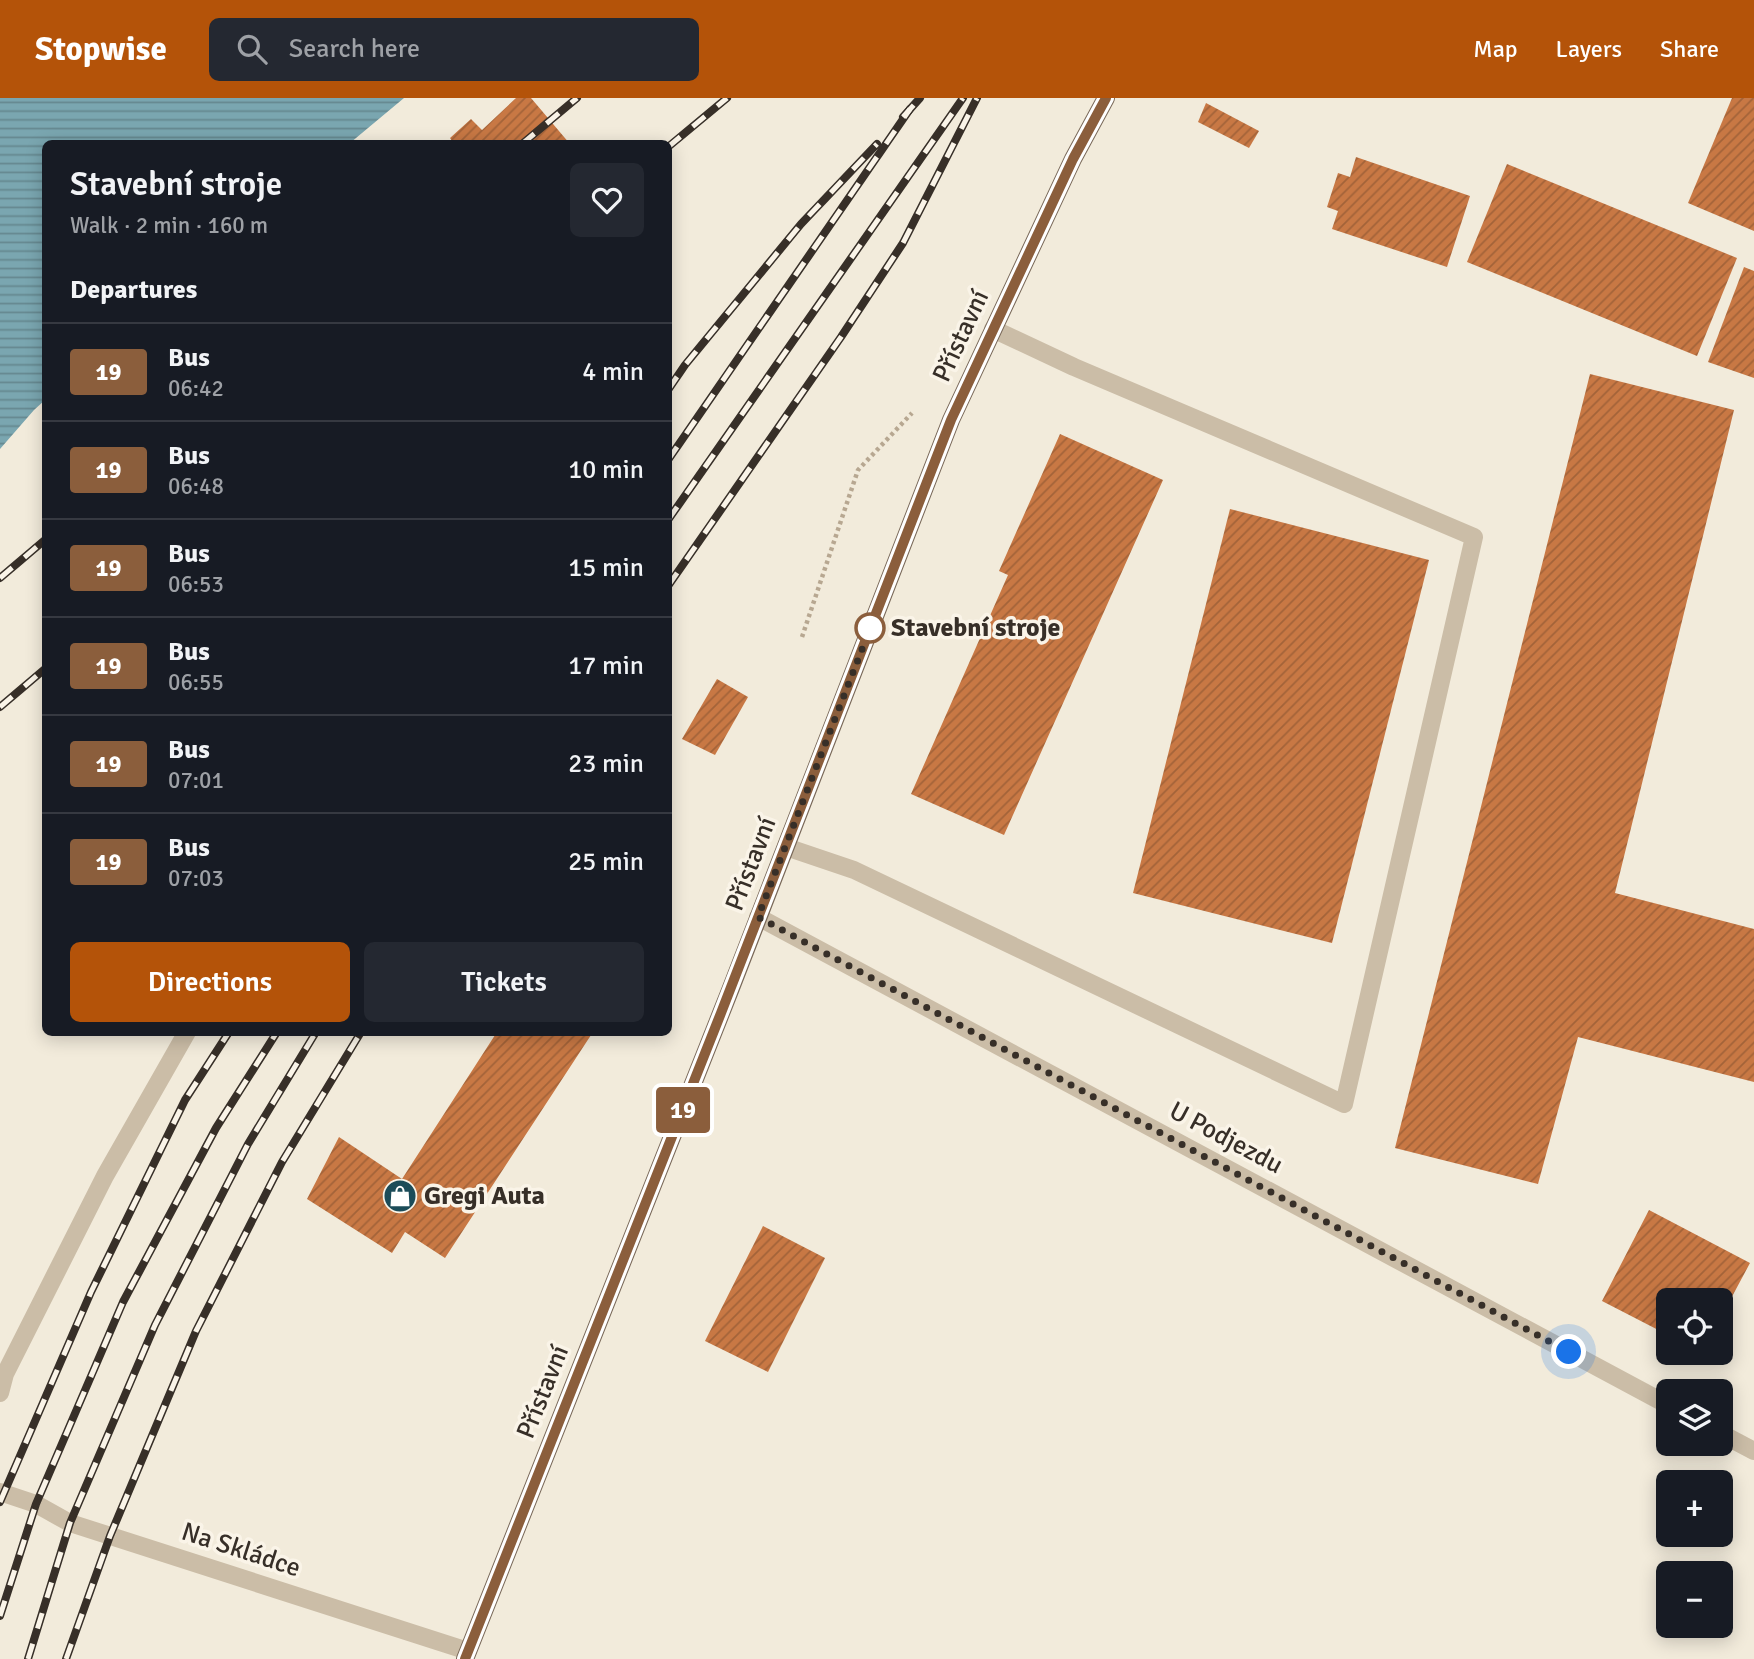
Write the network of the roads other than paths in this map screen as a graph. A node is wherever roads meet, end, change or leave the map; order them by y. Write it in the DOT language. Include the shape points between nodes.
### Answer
graph roads {
  1 [pos="1106,98"];
  2 [pos="993,329"];
  3 [pos="786,847"];
  4 [pos="758,917"];
  5 [pos="185,1036"];
  6 [pos="0,1393"];
  7 [pos="1656,1399"];
  8 [pos="1733,1440"];
  9 [pos="1754,1451"];
  10 [pos="0,1492"];
  11 [pos="467,1655"];
  1 -- 2 [label="main road, Přístavní"];
  2 -- 3 [label="main road, Přístavní" via="951,420"];
  2 -- 3 [label="street" via="1474,537 1344,1104 854,870"];
  3 -- 4 [label="main road, Přístavní"];
  4 -- 7 [label="street, U Podjezdu"];
  4 -- 11 [label="main road, Přístavní"];
  5 -- 6 [label="street" via="105,1176 5,1374"];
  8 -- 9 [label="street"];
  10 -- 11 [label="street, Na Skládce" via="36,1504 70,1523"];
}
